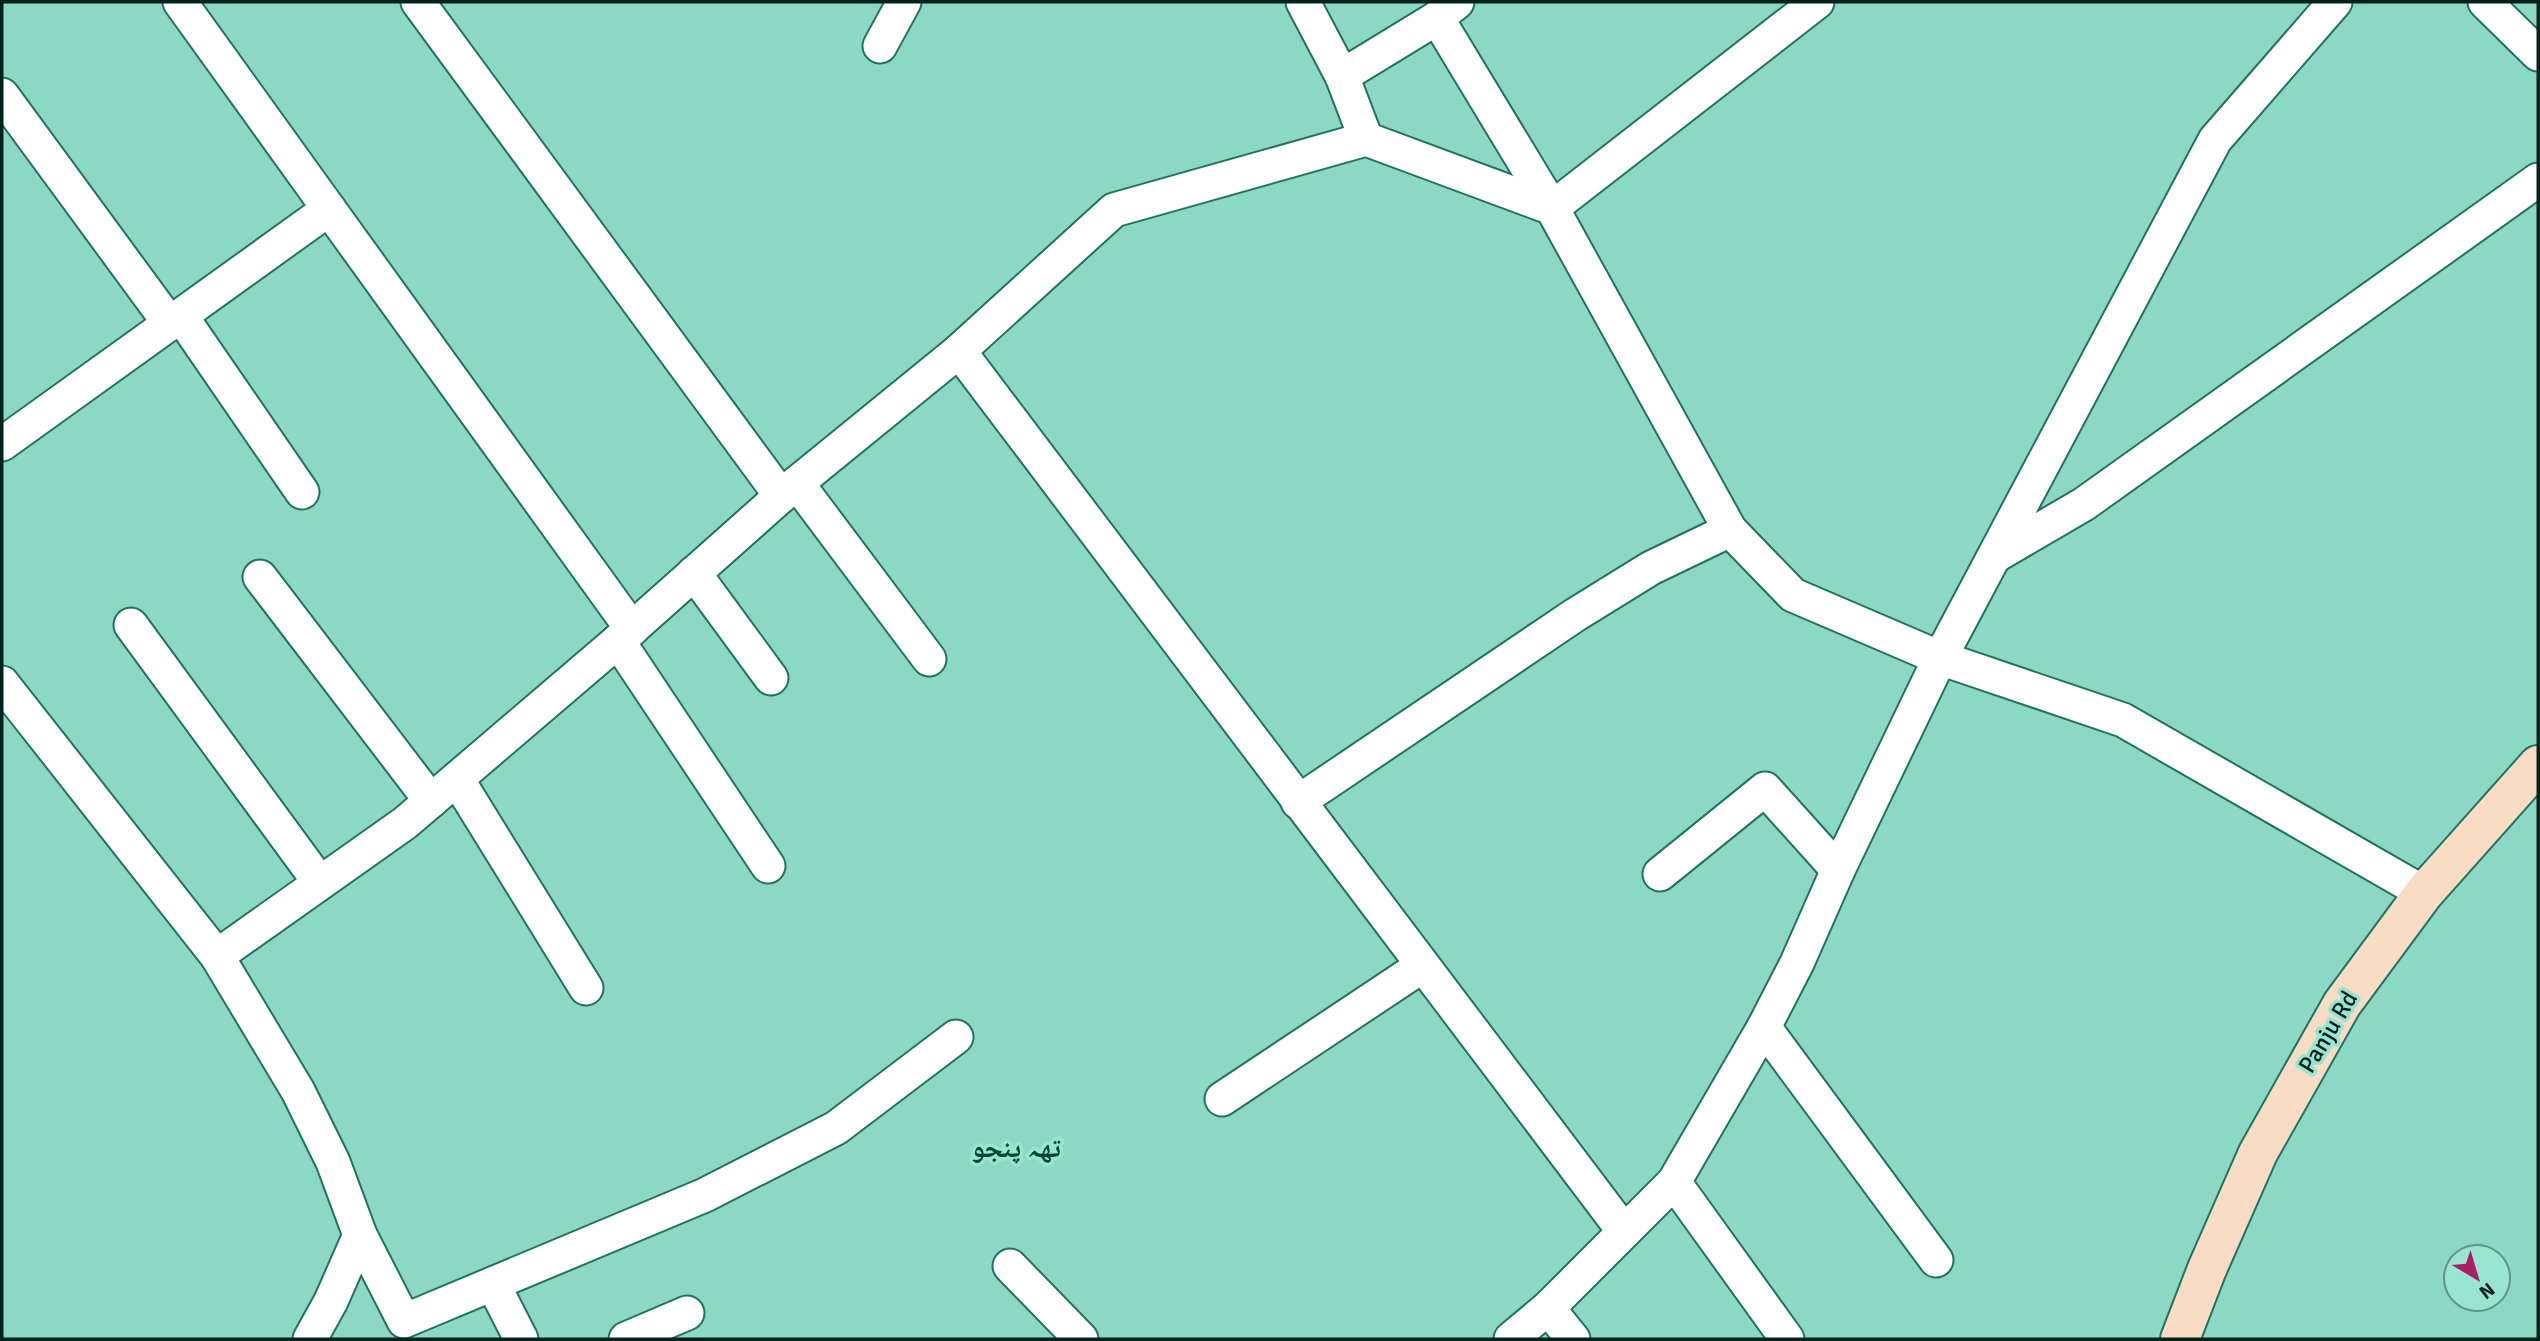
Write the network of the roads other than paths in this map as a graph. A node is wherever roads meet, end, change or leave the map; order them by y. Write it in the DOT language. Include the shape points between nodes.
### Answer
graph roads {
  1 [pos="180,2"];
  2 [pos="418,2"];
  3 [pos="904,2"];
  4 [pos="1303,2"];
  5 [pos="1817,2"];
  6 [pos="2335,2"];
  7 [pos="2485,2"];
  8 [pos="1447,10"];
  9 [pos="880,46"];
  10 [pos="2538,54"];
  11 [pos="1342,76"];
  12 [pos="2,94"];
  13 [pos="1366,139"];
  14 [pos="2538,180"];
  15 [pos="1552,208"];
  16 [pos="329,209"];
  17 [pos="175,320"];
  18 [pos="959,351"];
  19 [pos="2,444"];
  20 [pos="789,489"];
  21 [pos="302,492"];
  22 [pos="1730,530"];
  23 [pos="1995,556"];
  24 [pos="694,573"];
  25 [pos="260,577"];
  26 [pos="131,625"];
  27 [pos="625,635"];
  28 [pos="1940,658"];
  29 [pos="929,659"];
  30 [pos="771,678"];
  31 [pos="2,683"];
  32 [pos="2538,765"];
  33 [pos="457,779"];
  34 [pos="431,801"];
  35 [pos="1298,802"];
  36 [pos="768,866"];
  37 [pos="1838,870"];
  38 [pos="1660,874"];
  39 [pos="320,883"];
  40 [pos="2424,893"];
  41 [pos="217,956"];
  42 [pos="1422,966"];
  43 [pos="586,988"];
  44 [pos="1764,1027"];
  45 [pos="956,1037"];
  46 [pos="1222,1099"];
  47 [pos="1674,1182"];
  48 [pos="1623,1230"];
  49 [pos="360,1236"];
  50 [pos="1936,1259"];
  51 [pos="1010,1266"];
  52 [pos="493,1284"];
  53 [pos="1548,1308"];
  54 [pos="687,1313"];
  55 [pos="310,1339"];
  56 [pos="522,1339"];
  57 [pos="626,1339"];
  58 [pos="1081,1339"];
  59 [pos="1511,1339"];
  60 [pos="1573,1339"];
  61 [pos="1787,1339"];
  62 [pos="2180,1339"];
  1 -- 16 [label="street"];
  2 -- 20 [label="street"];
  3 -- 9 [label="street"];
  4 -- 11 [label="street"];
  5 -- 15 [label="street"];
  6 -- 23 [label="street" via="2215,141"];
  7 -- 10 [label="street"];
  8 -- 11 [label="street"];
  8 -- 15 [label="street"];
  11 -- 13 [label="street"];
  12 -- 17 [label="street"];
  13 -- 15 [label="street"];
  13 -- 18 [label="street" via="1114,210"];
  14 -- 23 [label="street" via="2084,504"];
  15 -- 22 [label="street"];
  16 -- 17 [label="street"];
  16 -- 27 [label="street"];
  17 -- 19 [label="street"];
  17 -- 21 [label="street"];
  18 -- 20 [label="street"];
  18 -- 35 [label="street"];
  20 -- 24 [label="street"];
  20 -- 29 [label="street"];
  22 -- 28 [label="street" via="1793,595"];
  22 -- 35 [label="street" via="1651,568 1575,615"];
  23 -- 28 [label="street"];
  24 -- 27 [label="street"];
  24 -- 30 [label="street"];
  25 -- 34 [label="street"];
  26 -- 39 [label="street"];
  27 -- 33 [label="street"];
  27 -- 36 [label="street"];
  28 -- 37 [label="street"];
  28 -- 40 [label="street" via="2123,720"];
  31 -- 41 [label="street"];
  32 -- 40 [label="street, Panju Rd"];
  33 -- 34 [label="street"];
  33 -- 43 [label="street"];
  34 -- 39 [label="street"];
  35 -- 42 [label="street"];
  37 -- 38 [label="street" via="1765,789"];
  37 -- 44 [label="street"];
  39 -- 41 [label="street"];
  40 -- 62 [label="street, Panju Rd" via="2342,1004 2258,1153"];
  41 -- 49 [label="street" via="298,1091 333,1162"];
  42 -- 46 [label="street"];
  42 -- 48 [label="street"];
  44 -- 47 [label="street"];
  44 -- 50 [label="street"];
  45 -- 52 [label="street" via="836,1128 705,1195"];
  47 -- 48 [label="street"];
  47 -- 61 [label="street"];
  48 -- 53 [label="street"];
  49 -- 52 [label="street" via="404,1321"];
  49 -- 55 [label="street"];
  51 -- 58 [label="street"];
  52 -- 56 [label="street"];
  53 -- 59 [label="street"];
  53 -- 60 [label="street"];
  54 -- 57 [label="street"];
}
